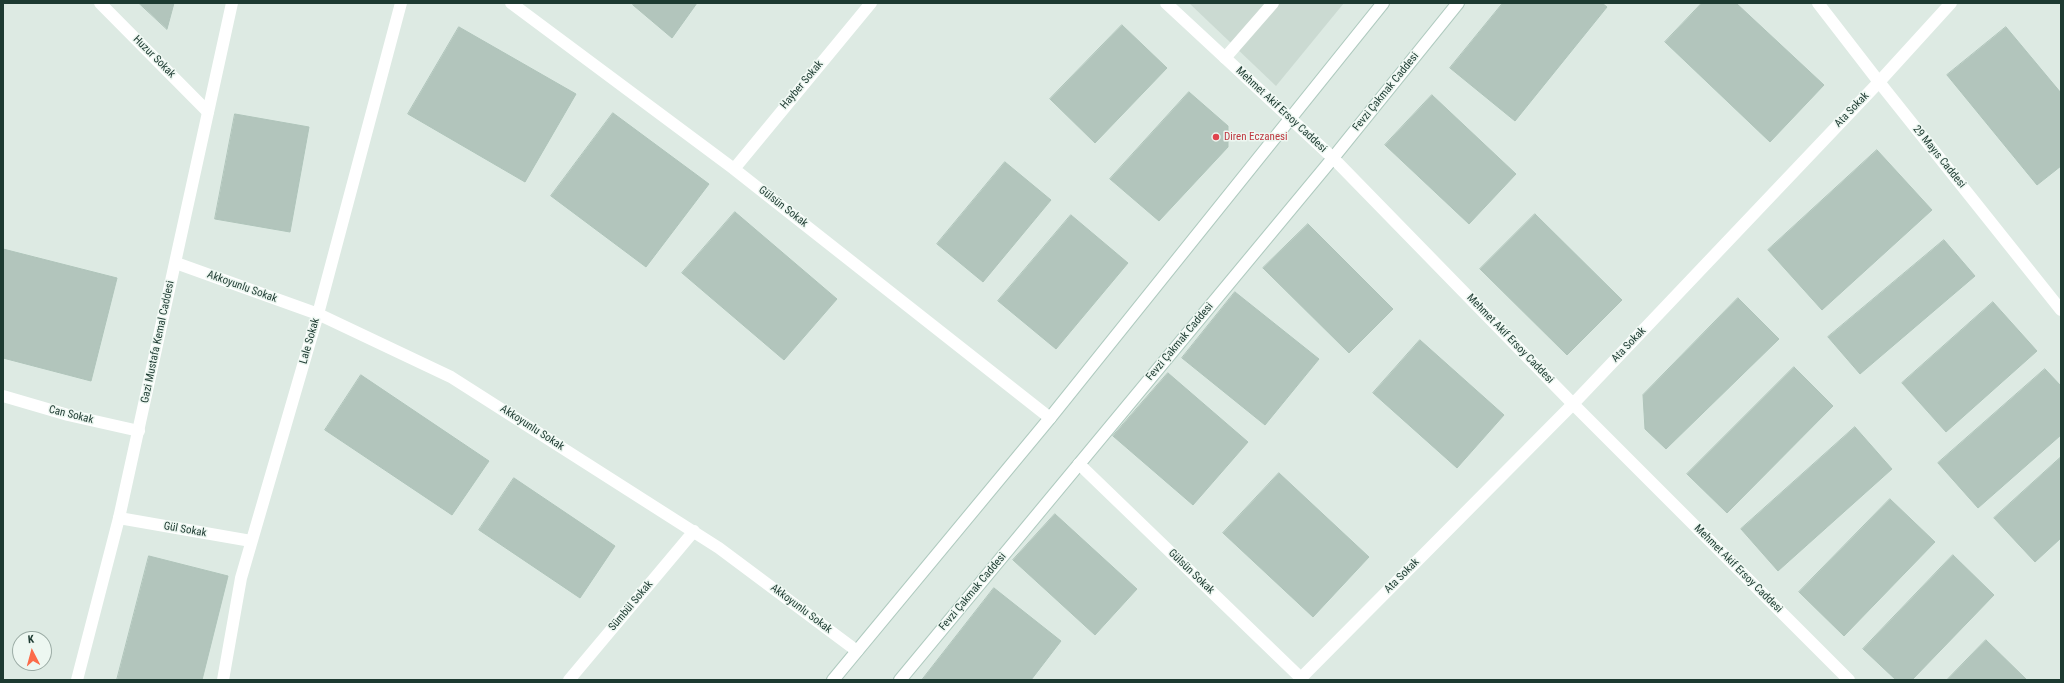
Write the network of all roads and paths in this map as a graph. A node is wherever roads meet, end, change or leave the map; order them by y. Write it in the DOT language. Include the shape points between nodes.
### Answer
graph roads {
  1 [pos="100,3"];
  2 [pos="232,3"];
  3 [pos="401,3"];
  4 [pos="511,3"];
  5 [pos="871,3"];
  6 [pos="1166,3"];
  7 [pos="1272,3"];
  8 [pos="1383,3"];
  9 [pos="1458,3"];
  10 [pos="1818,3"];
  11 [pos="1951,3"];
  12 [pos="1225,58"];
  13 [pos="1879,82"];
  14 [pos="208,112"];
  15 [pos="1290,119"];
  16 [pos="1334,158"];
  17 [pos="734,169"];
  18 [pos="176,263"];
  19 [pos="2061,310"];
  20 [pos="318,314"];
  21 [pos="3,396"];
  22 [pos="1573,404"];
  23 [pos="1050,418"];
  24 [pos="139,431"];
  25 [pos="1079,464"];
  26 [pos="119,518"];
  27 [pos="694,531"];
  28 [pos="251,541"];
  29 [pos="857,651"];
  30 [pos="1301,679"];
  31 [pos="77,680"];
  32 [pos="223,680"];
  33 [pos="569,680"];
  34 [pos="833,680"];
  35 [pos="900,680"];
  36 [pos="1849,680"];
  1 -- 14 [label="street, Huzur Sokak"];
  2 -- 14 [label="street, Gazi Mustafa Kemal Caddesi"];
  3 -- 20 [label="street, Lale Sokak"];
  4 -- 17 [label="street, Gülsün Sokak"];
  5 -- 17 [label="street, Hayber Sokak"];
  6 -- 12 [label="street, Mehmet Akif Ersoy Caddesi"];
  7 -- 12 [label="street"];
  8 -- 15 [label="street"];
  9 -- 16 [label="street, Fevzi Çakmak Caddesi"];
  10 -- 13 [label="street, 29 Mayıs Caddesi"];
  11 -- 13 [label="street, Ata Sokak"];
  12 -- 15 [label="street, Mehmet Akif Ersoy Caddesi"];
  13 -- 19 [label="street, 29 Mayıs Caddesi"];
  13 -- 22 [label="street, Ata Sokak"];
  14 -- 18 [label="street, Gazi Mustafa Kemal Caddesi"];
  15 -- 16 [label="street, Mehmet Akif Ersoy Caddesi"];
  15 -- 23 [label="street"];
  16 -- 22 [label="street, Mehmet Akif Ersoy Caddesi"];
  16 -- 25 [label="street, Fevzi Çakmak Caddesi"];
  17 -- 23 [label="street, Gülsün Sokak"];
  18 -- 20 [label="street, Akkoyunlu Sokak"];
  18 -- 24 [label="street, Gazi Mustafa Kemal Caddesi"];
  20 -- 27 [label="street, Akkoyunlu Sokak" via="452,377"];
  20 -- 28 [label="street, Lale Sokak"];
  21 -- 24 [label="street, Can Sokak" via="68,416"];
  22 -- 30 [label="street, Ata Sokak"];
  22 -- 36 [label="street, Mehmet Akif Ersoy Caddesi"];
  23 -- 29 [label="street"];
  24 -- 26 [label="street, Gazi Mustafa Kemal Caddesi"];
  25 -- 30 [label="street, Gülsün Sokak"];
  25 -- 35 [label="street, Fevzi Çakmak Caddesi"];
  26 -- 28 [label="street, Gül Sokak"];
  26 -- 31 [label="street, Gazi Mustafa Kemal Caddesi"];
  27 -- 29 [label="street, Akkoyunlu Sokak"];
  27 -- 33 [label="street, Sümbül Sokak"];
  28 -- 32 [label="street, Lale Sokak" via="240,578"];
  29 -- 34 [label="street"];
}
